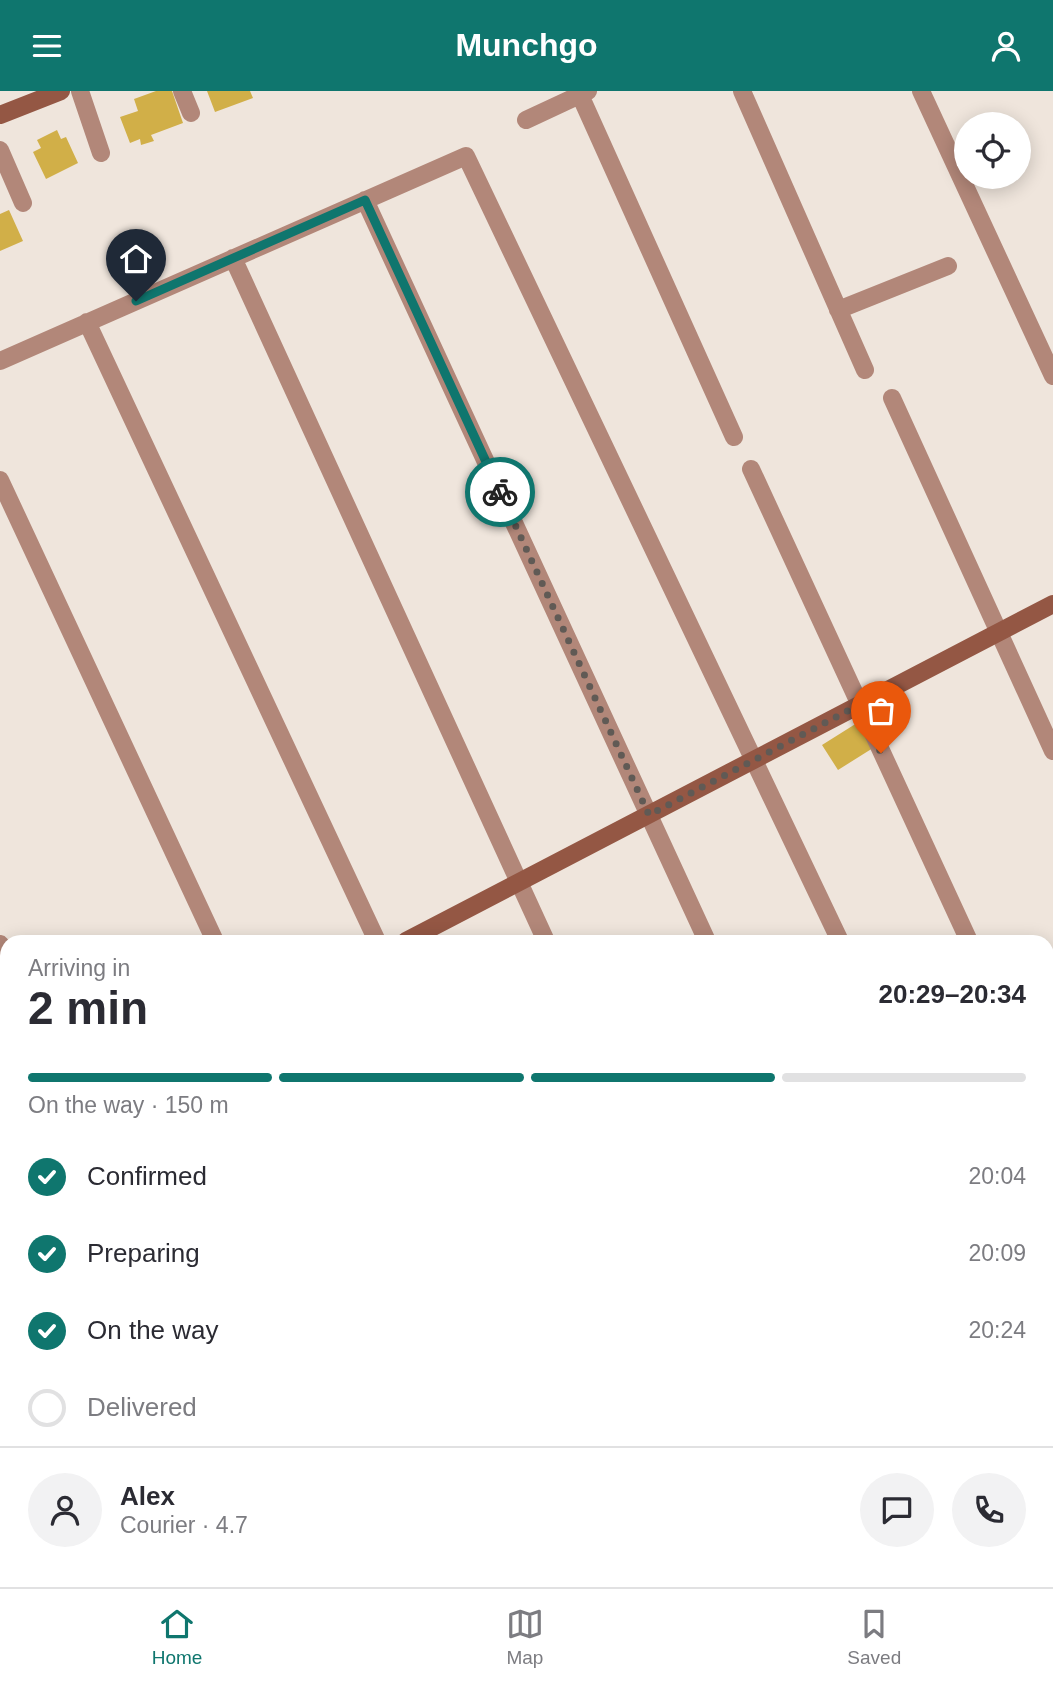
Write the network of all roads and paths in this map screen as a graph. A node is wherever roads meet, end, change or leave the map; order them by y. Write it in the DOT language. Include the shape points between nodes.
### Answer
graph roads {
  1 [pos="80,91"];
  2 [pos="182,91"];
  3 [pos="742,91"];
  4 [pos="921,91"];
  5 [pos="56,92"];
  6 [pos="584,93"];
  7 [pos="191,113"];
  8 [pos="0,115"];
  9 [pos="526,120"];
  10 [pos="0,150"];
  11 [pos="101,153"];
  12 [pos="365,200"];
  13 [pos="23,202"];
  14 [pos="233,258"];
  15 [pos="948,266"];
  16 [pos="838,310"];
  17 [pos="87,322"];
  18 [pos="0,361"];
  19 [pos="865,370"];
  20 [pos="1053,376"];
  21 [pos="892,398"];
  22 [pos="734,437"];
  23 [pos="751,469"];
  24 [pos="0,479"];
  25 [pos="1053,604"];
  26 [pos="999,632"];
  27 [pos="859,705"];
  28 [pos="1053,751"];
  29 [pos="754,760"];
  30 [pos="649,815"];
  31 [pos="519,883"];
  32 [pos="212,935"];
  33 [pos="374,935"];
  34 [pos="418,935"];
  35 [pos="542,935"];
  36 [pos="704,935"];
  37 [pos="837,935"];
  38 [pos="966,935"];
  1 -- 11 [label="street"];
  2 -- 7 [label="street"];
  3 -- 16 [label="street"];
  4 -- 20 [label="street"];
  5 -- 8 [label="street"];
  6 -- 9 [label="street"];
  6 -- 22 [label="street"];
  10 -- 13 [label="street"];
  12 -- 14 [label="street"];
  12 -- 29 [label="street" via="466,156"];
  12 -- 30 [label="street"];
  14 -- 17 [label="street"];
  14 -- 31 [label="street"];
  15 -- 16 [label="street"];
  16 -- 19 [label="street"];
  17 -- 18 [label="street"];
  17 -- 33 [label="street"];
  21 -- 26 [label="street"];
  23 -- 27 [label="street"];
  24 -- 32 [label="street"];
  25 -- 26 [label="street"];
  26 -- 27 [label="street"];
  26 -- 28 [label="street"];
  27 -- 29 [label="street"];
  27 -- 38 [label="street"];
  29 -- 30 [label="street"];
  29 -- 37 [label="street"];
  30 -- 31 [label="street"];
  30 -- 36 [label="street"];
  31 -- 34 [label="street"];
  31 -- 35 [label="street"];
}
